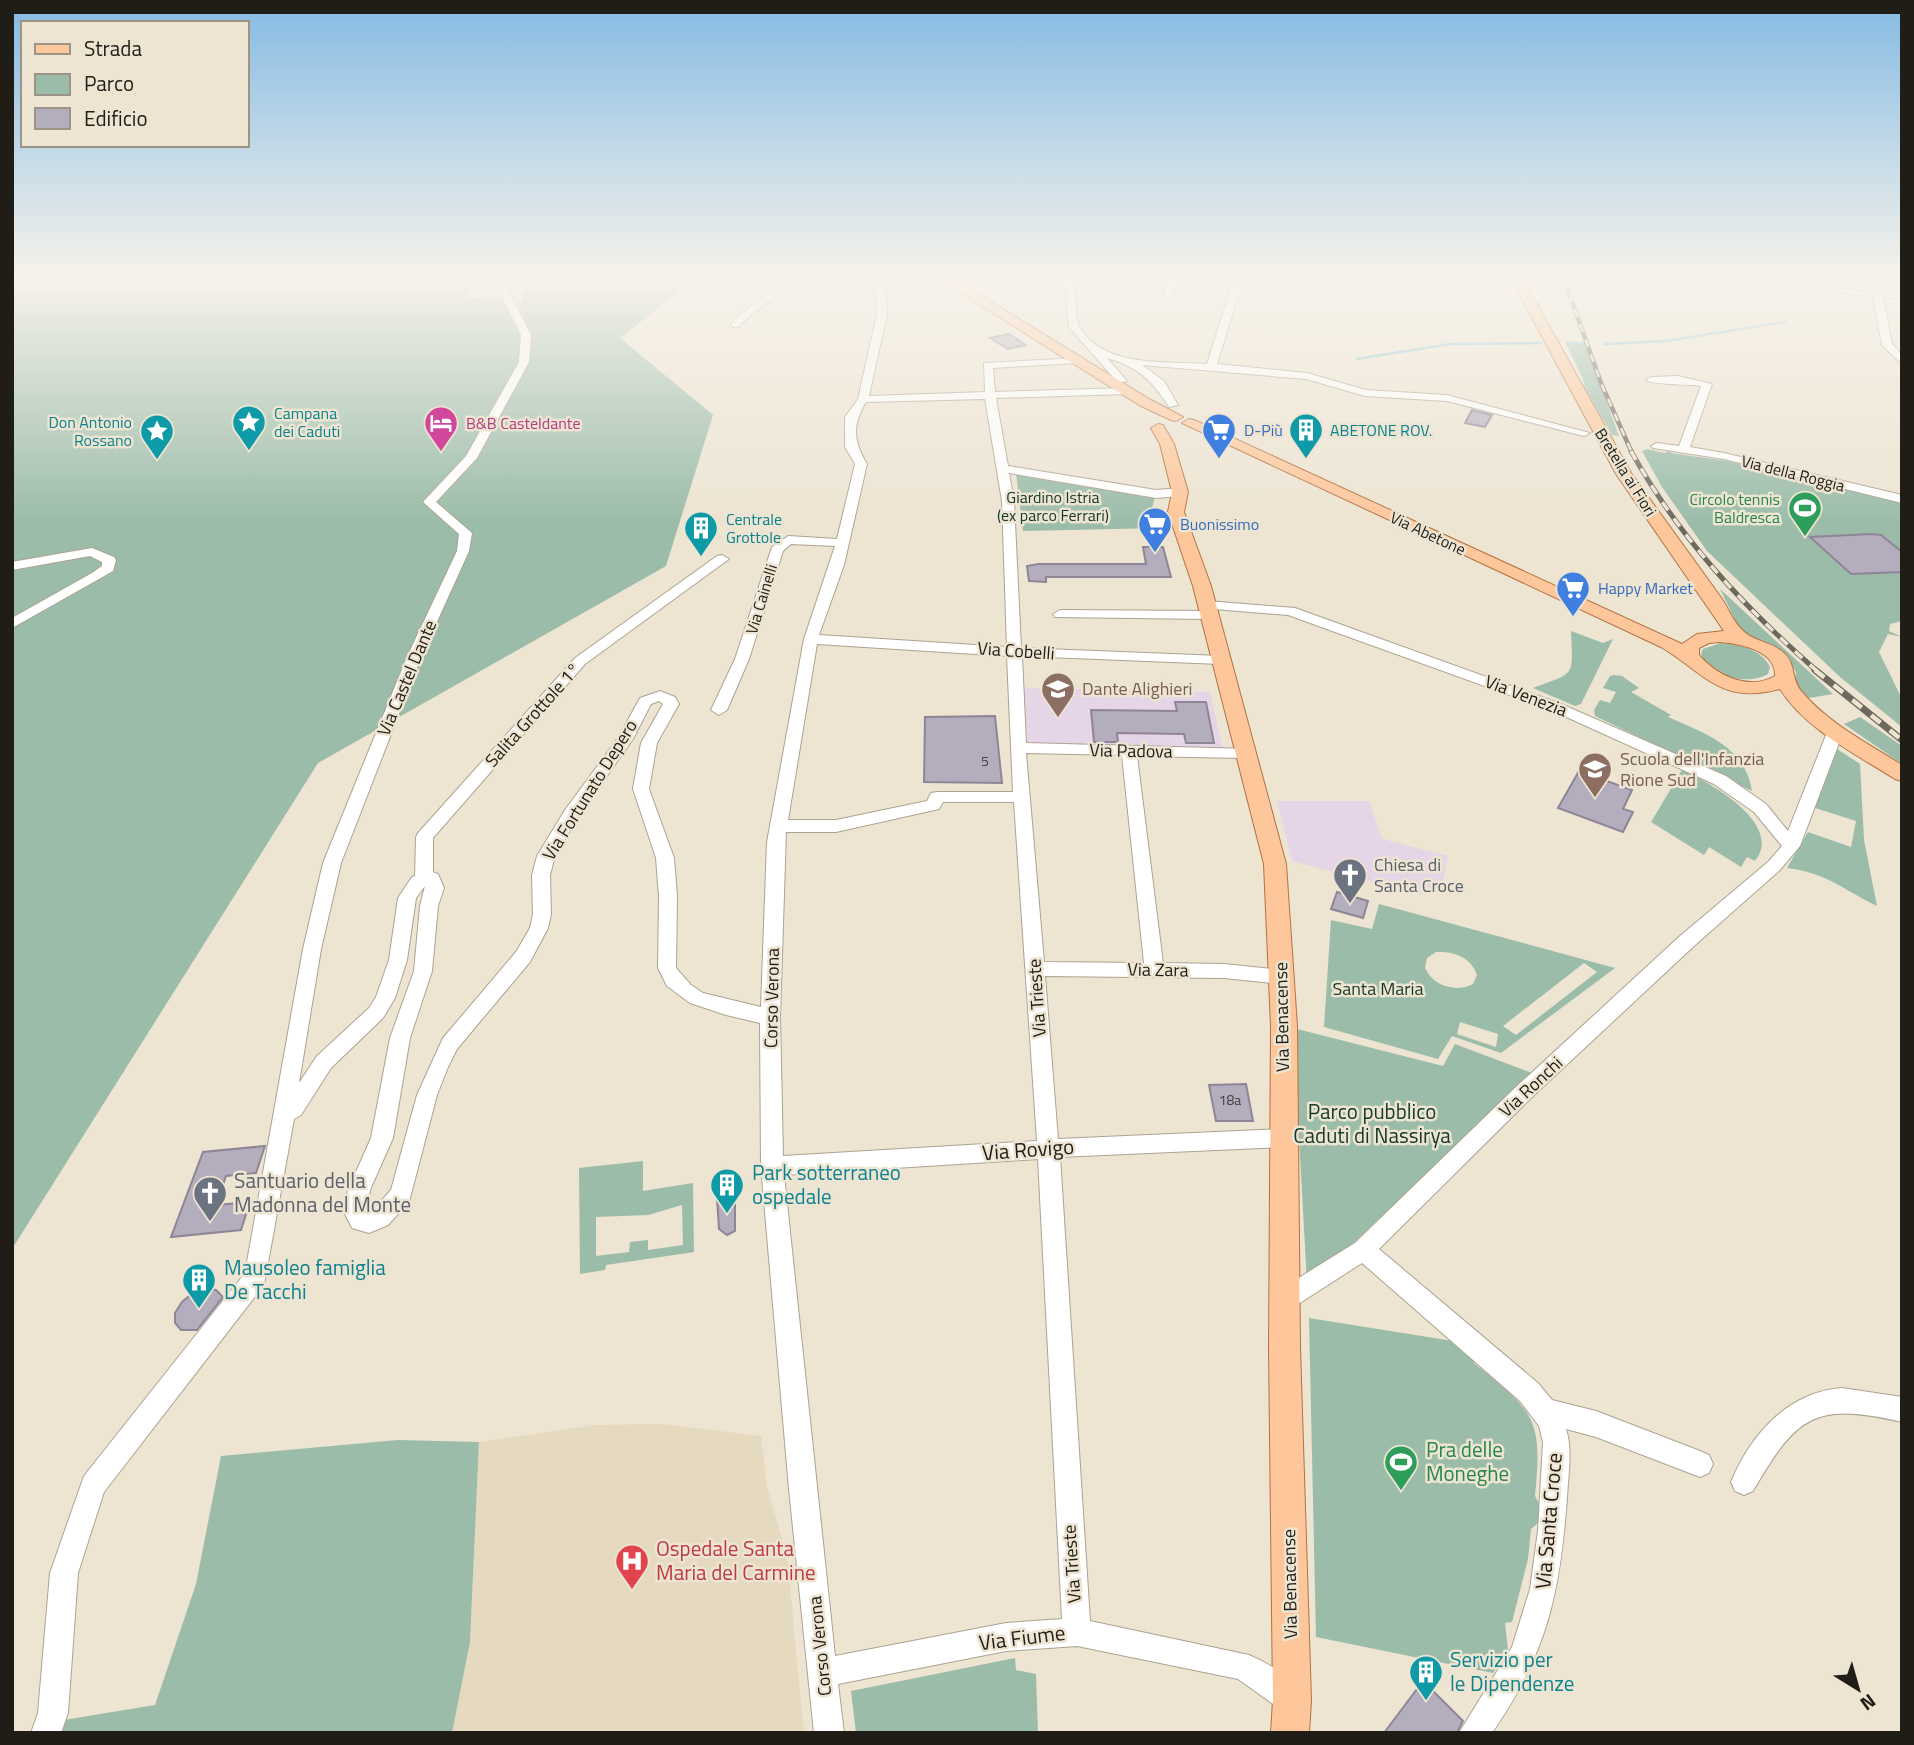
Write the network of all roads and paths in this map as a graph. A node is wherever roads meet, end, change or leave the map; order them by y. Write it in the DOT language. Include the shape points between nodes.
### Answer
graph roads {
  1 [pos="524,360"];
  2 [pos="874,360"];
  3 [pos="1053,360"];
  4 [pos="1077,360"];
  5 [pos="1103,360"];
  6 [pos="1214,360"];
  7 [pos="1563,360"];
  8 [pos="1130,361"];
  9 [pos="1212,365"];
  10 [pos="1651,380"];
  11 [pos="1124,386"];
  12 [pos="991,397"];
  13 [pos="863,399"];
  14 [pos="1144,402"];
  15 [pos="1179,419"];
  16 [pos="1157,424"];
  17 [pos="1584,433"];
  18 [pos="1218,436"];
  19 [pos="1167,444"];
  20 [pos="1657,446"];
  21 [pos="1683,450"];
  22 [pos="1004,468"];
  23 [pos="1180,492"];
  24 [pos="1902,499"];
  25 [pos="842,543"];
  26 [pos="722,559"];
  27 [pos="12,566"];
  28 [pos="1208,610"];
  29 [pos="1059,614"];
  30 [pos="12,624"];
  31 [pos="1639,630"];
  32 [pos="1716,632"];
  33 [pos="811,639"];
  34 [pos="1013,651"];
  35 [pos="1689,656"];
  36 [pos="1221,660"];
  37 [pos="1784,679"];
  38 [pos="1754,688"];
  39 [pos="719,710"];
  40 [pos="1809,711"];
  41 [pos="1836,730"];
  42 [pos="1018,748"];
  43 [pos="1129,751"];
  44 [pos="1244,753"];
  45 [pos="1902,774"];
  46 [pos="1021,797"];
  47 [pos="780,826"];
  48 [pos="1791,846"];
  49 [pos="425,878"];
  50 [pos="1035,969"];
  51 [pos="1154,969"];
  52 [pos="1281,976"];
  53 [pos="770,1017"];
  54 [pos="285,1113"];
  55 [pos="1284,1138"];
  56 [pos="1048,1148"];
  57 [pos="772,1166"];
  58 [pos="1363,1250"];
  59 [pos="1284,1300"];
  60 [pos="1902,1410"];
  61 [pos="1545,1411"];
  62 [pos="1700,1464"];
  63 [pos="1744,1482"];
  64 [pos="1077,1632"];
  65 [pos="824,1672"];
  66 [pos="1291,1716"];
  67 [pos="46,1733"];
  68 [pos="829,1733"];
  69 [pos="1474,1733"];
  1 -- 54 [label="street, Via Castel Dante" via="471,458 429,502 466,533 463,551 414,657 332,863"];
  2 -- 13 [label="street, Corso Verona"];
  3 -- 12 [label="street, Via Trieste" via="988,365"];
  4 -- 11 [label="main road"];
  5 -- 11 [label="street"];
  6 -- 9 [label="street"];
  7 -- 32 [label="main road, Bretella ai Fiori" via="1624,474 1716,603"];
  8 -- 9 [label="street"];
  8 -- 15 [label="street" via="1160,383"];
  9 -- 17 [label="street" via="1307,376 1365,393 1447,398"];
  10 -- 21 [label="street" via="1707,384"];
  11 -- 12 [label="street"];
  11 -- 14 [label="main road"];
  12 -- 13 [label="street"];
  12 -- 22 [label="street, Via Trieste"];
  13 -- 25 [label="street, Corso Verona" via="851,417 851,447 861,464"];
  14 -- 15 [label="main road"];
  14 -- 16 [label="main road, Via Benacense"];
  15 -- 16 [label="main road"];
  15 -- 18 [label="main road"];
  15 -- 19 [label="main road"];
  16 -- 19 [label="main road, Via Benacense"];
  18 -- 31 [label="main road, Via Abetone"];
  19 -- 23 [label="main road, Via Benacense"];
  20 -- 21 [label="street, Via della Roggia"];
  21 -- 24 [label="street, Via della Roggia"];
  22 -- 23 [label="street" via="1156,494"];
  22 -- 34 [label="street, Via Trieste"];
  23 -- 28 [label="main road, Via Benacense" via="1176,512"];
  25 -- 33 [label="street, Corso Verona"];
  25 -- 39 [label="street, Via Cainelli" via="788,540 777,550 742,659"];
  26 -- 49 [label="street, Salita Grottole 1°" via="580,661 424,837"];
  27 -- 30 [label="street" via="92,552 109,560 108,568 97,576"];
  28 -- 29 [label="street, Via Venezia"];
  28 -- 36 [label="main road, Via Benacense"];
  28 -- 48 [label="street, Via Venezia" via="1290,611 1556,707 1720,780 1760,808"];
  31 -- 32 [label="main road" via="1677,639"];
  31 -- 35 [label="main road"];
  32 -- 35 [label="main road" via="1690,646"];
  32 -- 37 [label="main road" via="1773,653 1786,671"];
  33 -- 34 [label="street, Via Cobelli"];
  33 -- 47 [label="street, Corso Verona"];
  34 -- 36 [label="street, Via Cobelli"];
  34 -- 42 [label="street, Via Trieste"];
  35 -- 38 [label="main road" via="1718,680"];
  36 -- 44 [label="main road, Via Benacense"];
  37 -- 38 [label="main road"];
  37 -- 40 [label="main road"];
  38 -- 40 [label="main road"];
  40 -- 41 [label="main road"];
  41 -- 45 [label="main road"];
  41 -- 48 [label="street"];
  42 -- 43 [label="street, Via Padova"];
  42 -- 46 [label="street, Via Trieste"];
  43 -- 44 [label="street, Via Padova"];
  43 -- 51 [label="street"];
  44 -- 52 [label="main road, Via Benacense" via="1275,864"];
  46 -- 47 [label="street" via="937,797 933,806 916,811 836,826"];
  46 -- 50 [label="street, Via Trieste"];
  47 -- 53 [label="street, Corso Verona"];
  48 -- 58 [label="street, Via Ronchi" via="1542,1075"];
  49 -- 53 [label="street, Via Fortunato Depero" via="432,878 435,888 423,971 400,1038 382,1138 359,1190 355,1212 360,1221 380,1219 401,1195 438,1067 450,1044 523,957 539,928 546,856 625,739 645,701 652,697 665,696 671,704 649,743 642,778 665,858 670,977 684,992"];
  49 -- 54 [label="street" via="412,887 407,898 393,980 376,1013 324,1062 302,1100"];
  50 -- 51 [label="street, Via Zara"];
  50 -- 56 [label="street, Via Trieste"];
  51 -- 52 [label="street, Via Zara"];
  52 -- 55 [label="main road, Via Benacense"];
  53 -- 57 [label="street, Corso Verona"];
  54 -- 67 [label="street" via="256,1278 93,1485 64,1573 53,1713"];
  55 -- 56 [label="street, Via Rovigo"];
  55 -- 59 [label="main road, Via Benacense"];
  56 -- 57 [label="street, Via Rovigo"];
  56 -- 64 [label="street, Via Trieste"];
  57 -- 65 [label="street, Corso Verona"];
  58 -- 59 [label="street, Via Ronchi"];
  58 -- 61 [label="street, Via Santa Croce" via="1529,1392"];
  59 -- 66 [label="main road, Via Benacense"];
  60 -- 63 [label="street" via="1851,1401 1804,1408 1774,1437"];
  61 -- 62 [label="street" via="1596,1424"];
  61 -- 69 [label="street, Via Santa Croce" via="1554,1430 1556,1466 1544,1594 1527,1647"];
  64 -- 65 [label="street, Via Fiume" via="1006,1637"];
  64 -- 66 [label="street, Via Fiume" via="1239,1665 1256,1673"];
  65 -- 68 [label="street, Corso Verona"];
}
